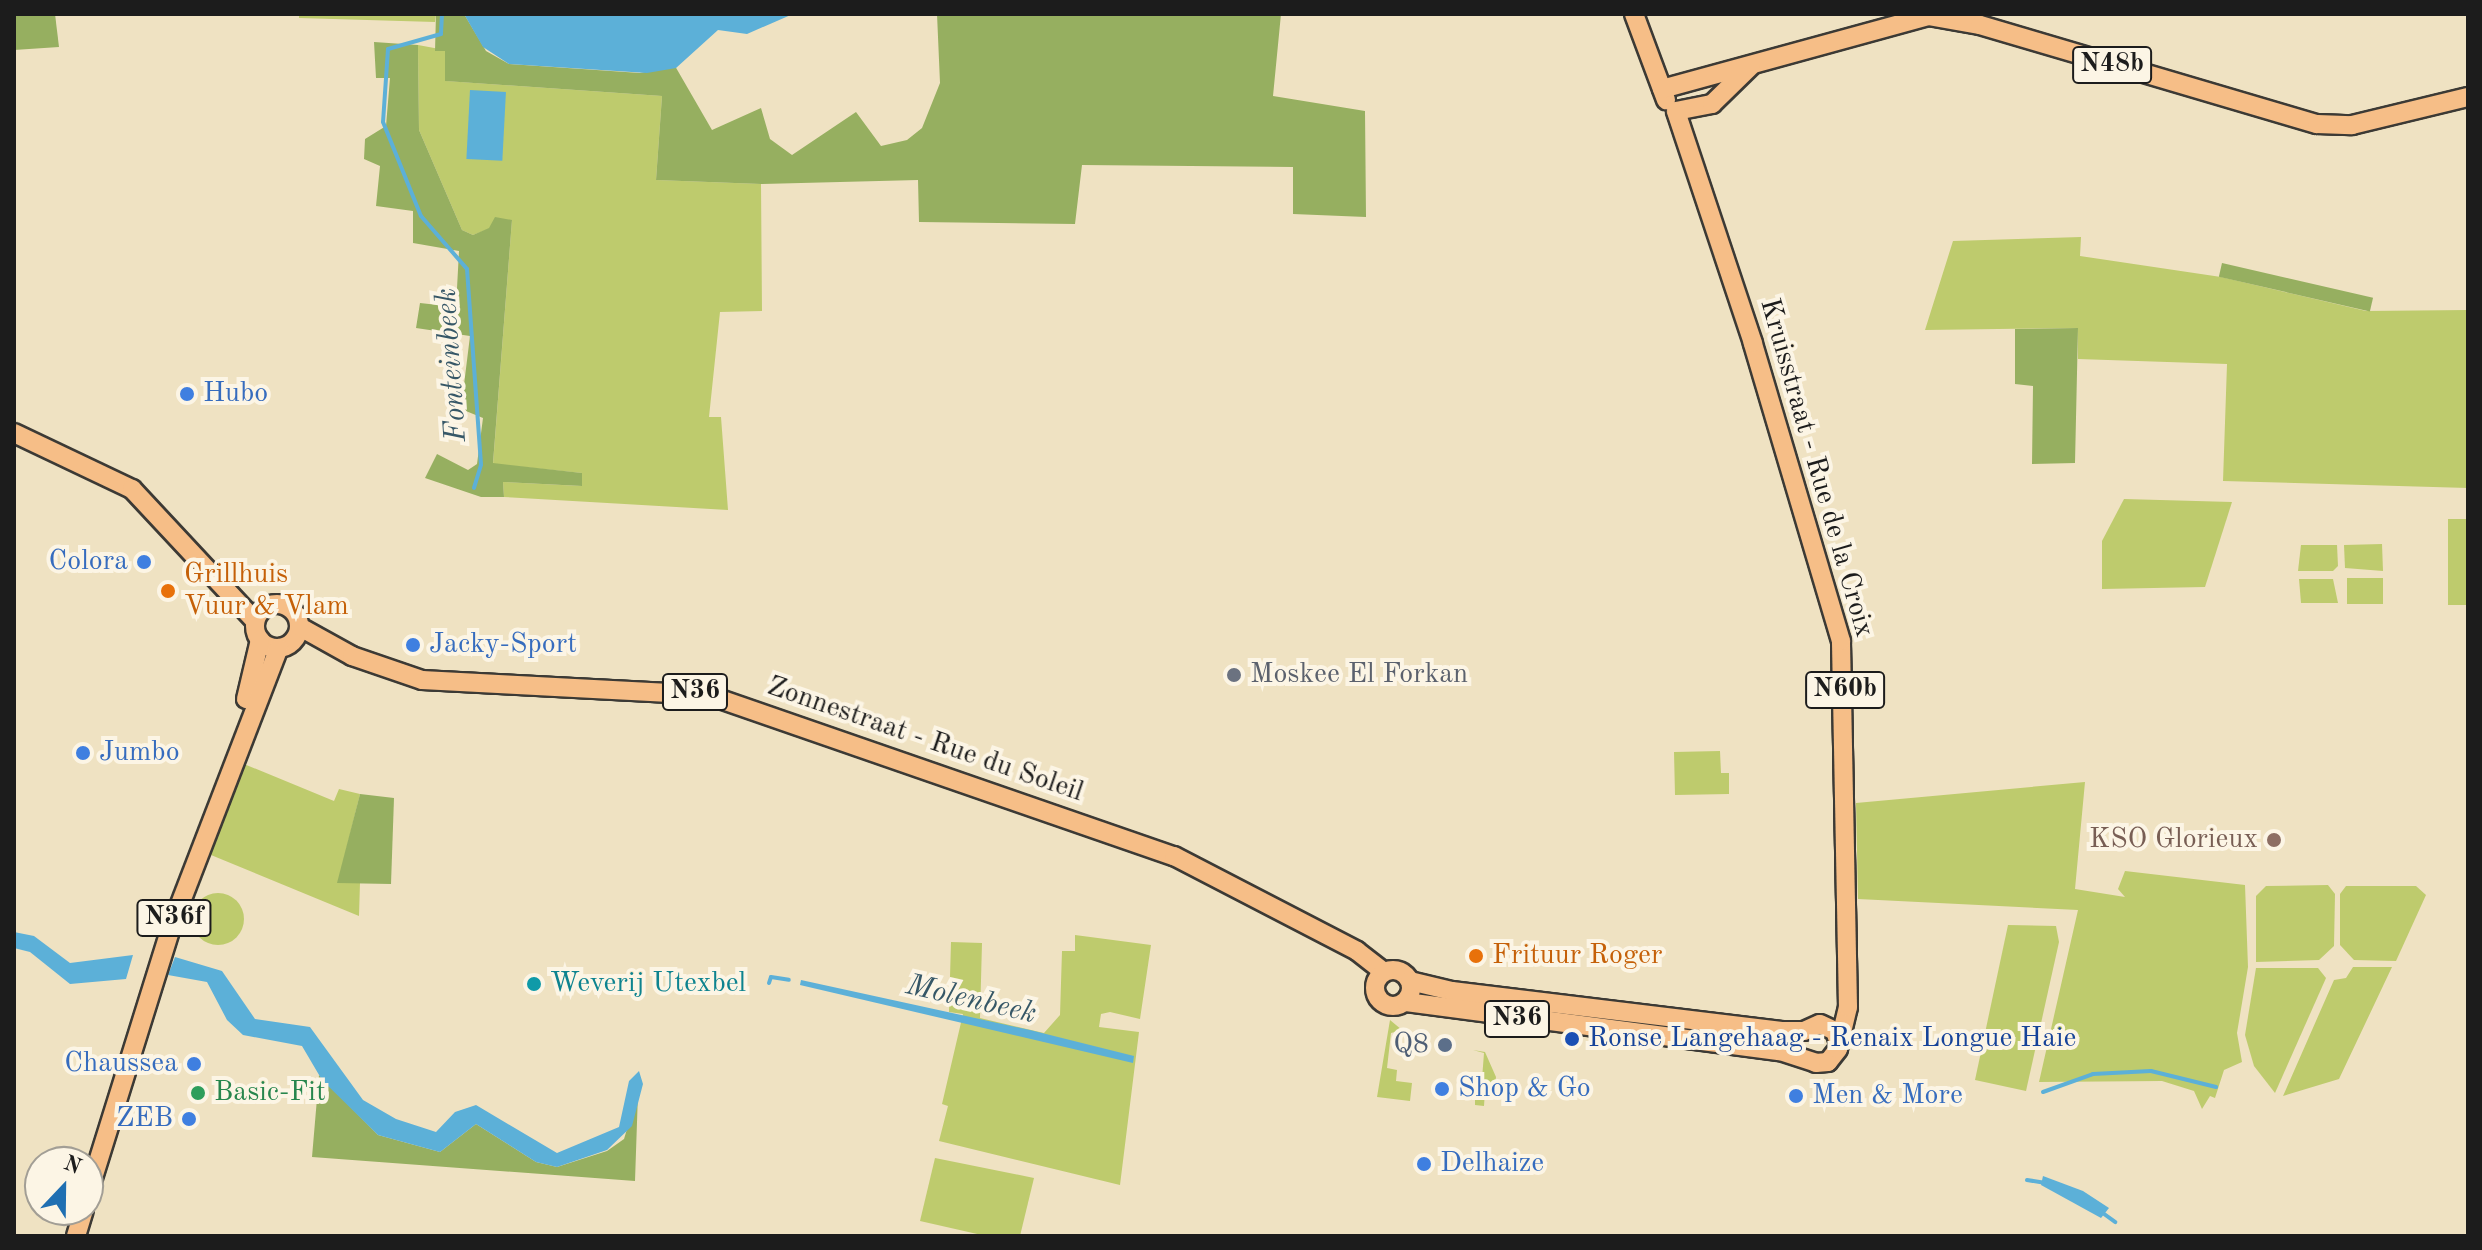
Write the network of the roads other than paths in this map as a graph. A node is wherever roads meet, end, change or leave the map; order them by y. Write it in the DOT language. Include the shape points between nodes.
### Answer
graph roads {
  1 [pos="1634,14"];
  2 [pos="1757,62"];
  3 [pos="1715,73"];
  4 [pos="1662,89"];
  5 [pos="2468,97"];
  6 [pos="1717,99"];
  7 [pos="1676,111"];
  8 [pos="14,433"];
  9 [pos="259,615"];
  10 [pos="291,639"];
  11 [pos="260,640"];
  12 [pos="1384,972"];
  13 [pos="1410,981"];
  14 [pos="1846,994"];
  15 [pos="1406,1002"];
  16 [pos="1812,1028"];
  17 [pos="1839,1043"];
  18 [pos="1805,1058"];
  19 [pos="90,1146"];
  20 [pos="103,1146"];
  1 -- 4 [label="main road, N60b"];
  2 -- 3 [label="main road, N48b"];
  2 -- 5 [label="main road, N48b" via="1913,19 1941,17 2317,124 2352,125"];
  2 -- 6 [label="main road, N48b"];
  3 -- 4 [label="main road, N48b"];
  3 -- 6 [label="main road"];
  4 -- 7 [label="main road, N60b"];
  6 -- 7 [label="main road, N48b" via="1706,108"];
  7 -- 14 [label="main road, Kruisstraat - Rue de la Croix / N60b" via="1753,343 1841,641"];
  8 -- 9 [label="main road" via="126,484"];
  9 -- 10 [label="main road" via="288,606"];
  9 -- 11 [label="main road"];
  10 -- 11 [label="main road, N36"];
  10 -- 12 [label="main road, Zonnestraat - Rue du Soleil / N36" via="326,644 422,680 708,695 1174,856 1357,951"];
  10 -- 20 [label="main road, N36f" via="170,930"];
  11 -- 19 [label="main road, N36f" via="254,679 187,848"];
  12 -- 13 [label="main road, N36" via="1396,970"];
  12 -- 15 [label="main road, N36" via="1376,981 1378,999 1392,1007"];
  13 -- 15 [label="main road"];
  13 -- 16 [label="main road, N36" via="1626,1012"];
  14 -- 16 [label="main road"];
  14 -- 17 [label="main road, Kruisstraat - Rue de la Croix / N60b" via="1847,1016"];
  15 -- 18 [label="main road, N36"];
  16 -- 17 [label="main road" via="1835,1031"];
  16 -- 18 [label="main road" via="1800,1047"];
  17 -- 18 [label="main road" via="1828,1062"];
}
